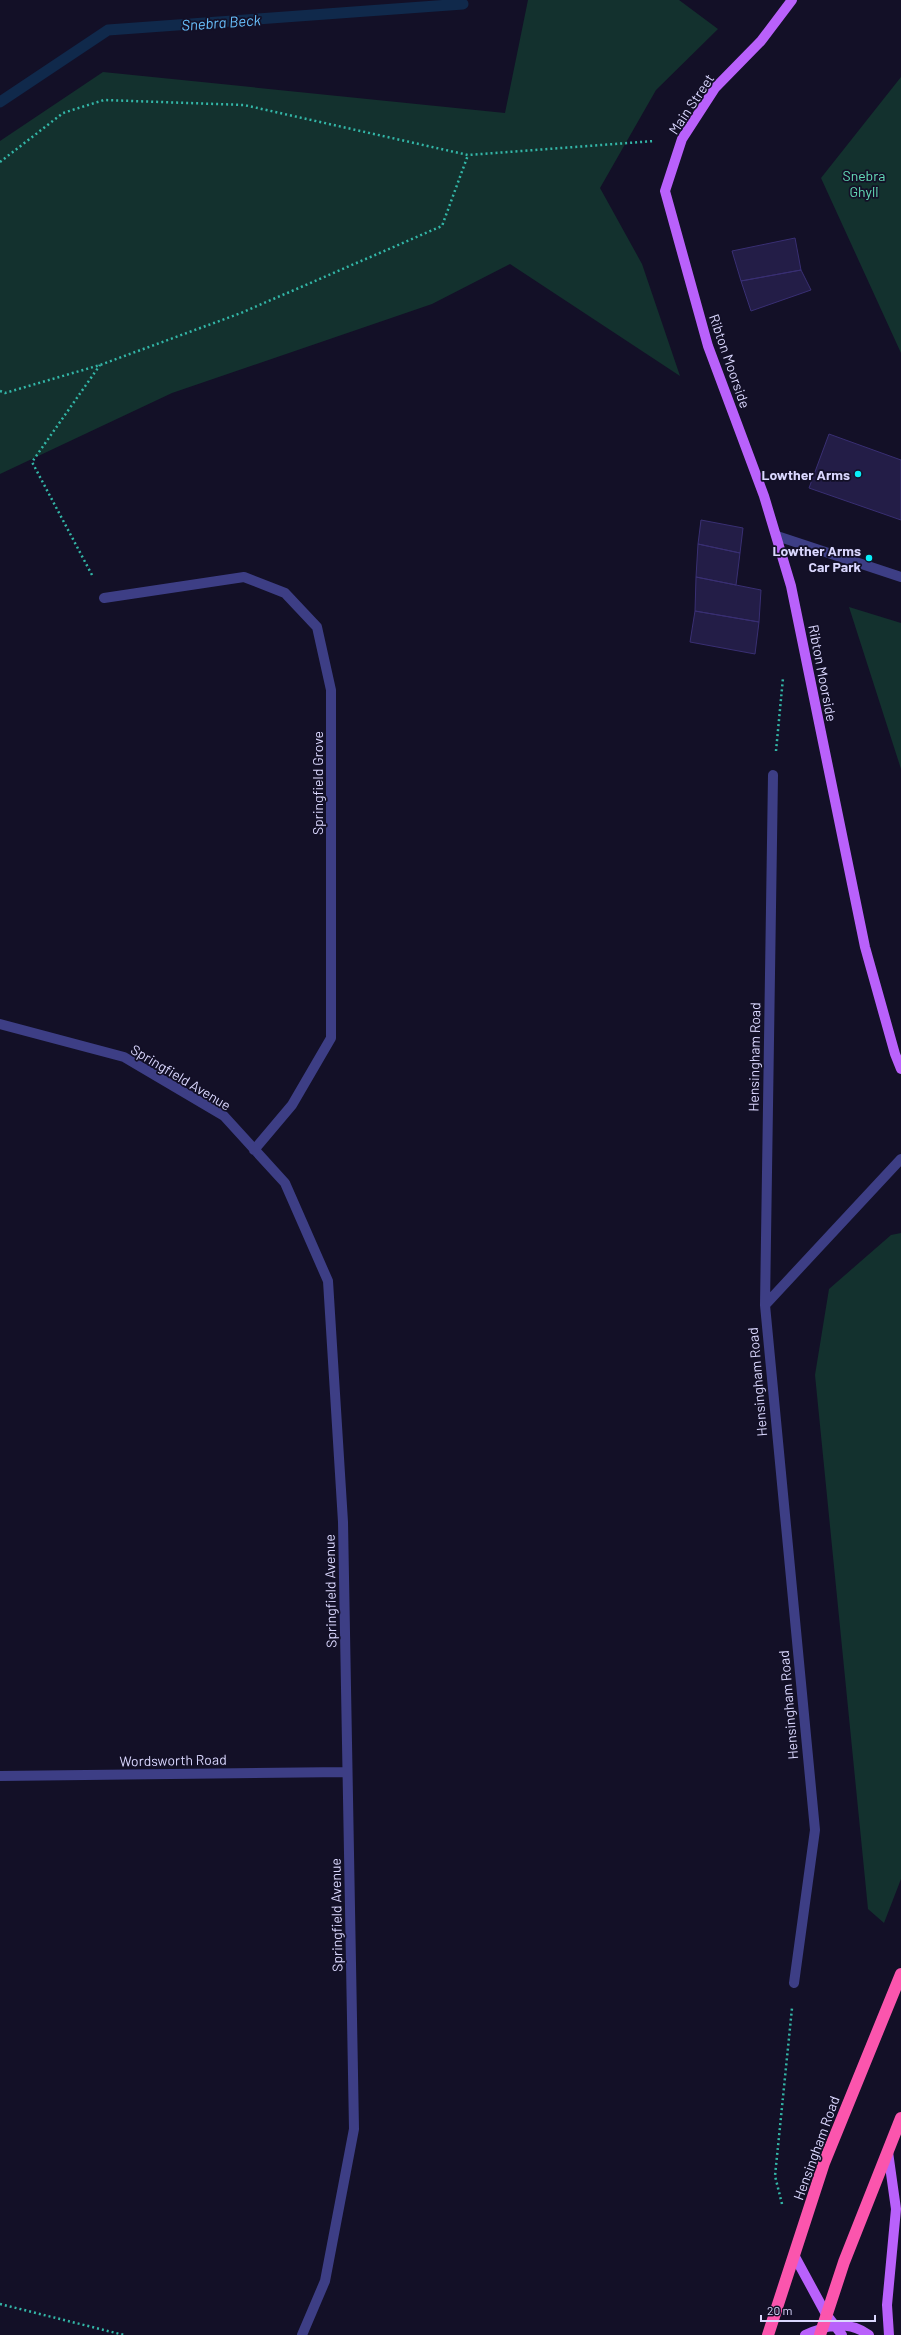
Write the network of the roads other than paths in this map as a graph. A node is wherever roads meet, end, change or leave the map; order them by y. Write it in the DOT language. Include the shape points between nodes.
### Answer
graph roads {
  1 [pos="792,0"];
  2 [pos="693,290"];
  3 [pos="777,536"];
  4 [pos="901,577"];
  5 [pos="104,598"];
  6 [pos="773,775"];
  7 [pos="0,1024"];
  8 [pos="901,1069"];
  9 [pos="254,1150"];
  10 [pos="901,1159"];
  11 [pos="765,1305"];
  12 [pos="347,1772"];
  13 [pos="0,1776"];
  14 [pos="901,1974"];
  15 [pos="794,1983"];
  16 [pos="901,2118"];
  17 [pos="888,2152"];
  18 [pos="794,2255"];
  19 [pos="826,2314"];
  20 [pos="825,2329"];
  21 [pos="302,2335"];
  22 [pos="768,2335"];
  23 [pos="805,2335"];
  24 [pos="842,2335"];
  25 [pos="869,2335"];
  26 [pos="889,2335"];
  1 -- 2 [label="main road, Main Street" via="761,41 715,88 682,139 666,191"];
  2 -- 3 [label="main road, Ribton Moorside" via="708,346"];
  3 -- 4 [label="street"];
  3 -- 8 [label="main road, Ribton Moorside" via="791,586 865,947"];
  5 -- 9 [label="street, Springfield Grove" via="244,577 285,593 317,627 331,690 331,1038 292,1105"];
  6 -- 11 [label="street, Hensingham Road"];
  7 -- 9 [label="street, Springfield Avenue" via="124,1057 224,1116"];
  9 -- 12 [label="street, Springfield Avenue" via="285,1183 328,1281 343,1522"];
  10 -- 11 [label="street"];
  11 -- 15 [label="street, Hensingham Road" via="815,1830"];
  12 -- 13 [label="street, Wordsworth Road"];
  12 -- 21 [label="street, Springfield Avenue" via="354,2129 325,2281"];
  14 -- 18 [label="highway, Hensingham Road" via="824,2163"];
  16 -- 17 [label="highway"];
  17 -- 19 [label="highway"];
  17 -- 26 [label="main road" via="896,2209 887,2305"];
  18 -- 19 [label="main road"];
  18 -- 22 [label="highway, Hensingham Road"];
  19 -- 20 [label="highway"];
  20 -- 23 [label="main road"];
  20 -- 24 [label="main road"];
  20 -- 25 [label="main road" via="856,2327"];
}
